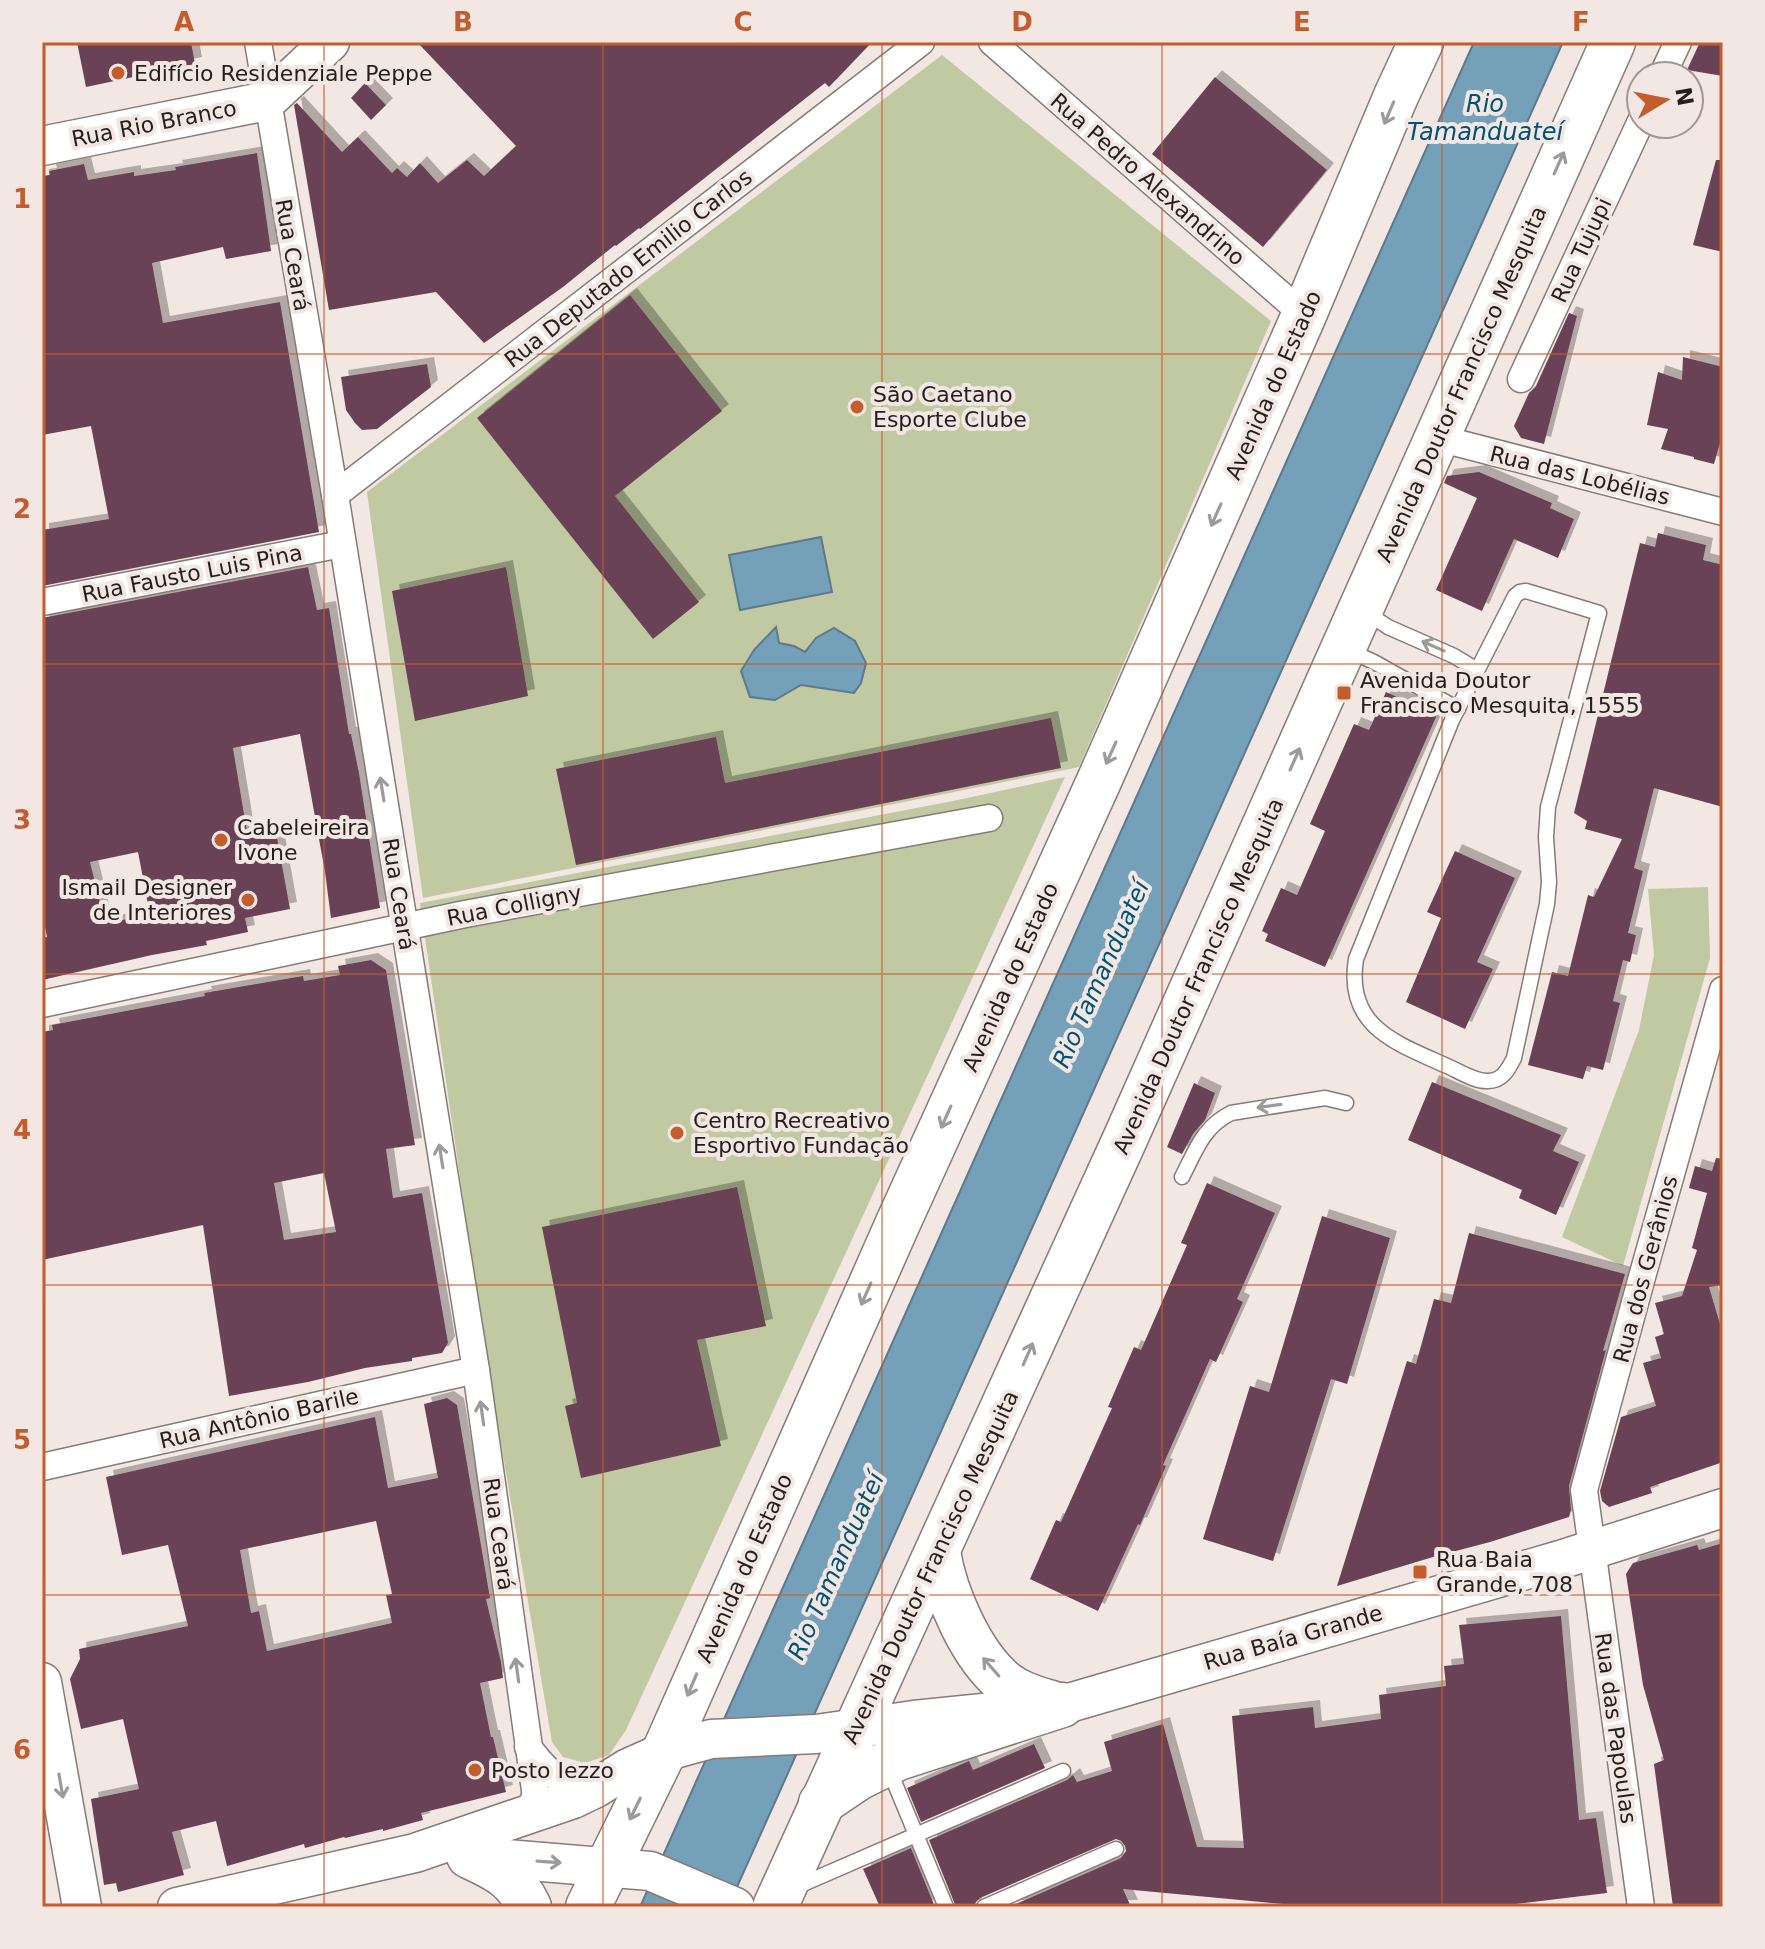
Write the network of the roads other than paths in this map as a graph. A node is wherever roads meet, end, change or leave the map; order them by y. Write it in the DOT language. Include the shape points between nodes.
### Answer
graph roads {
  1 [pos="258,42"];
  2 [pos="330,42"];
  3 [pos="921,42"];
  4 [pos="992,42"];
  5 [pos="1421,42"];
  6 [pos="1613,42"];
  7 [pos="267,101"];
  8 [pos="1632,140"];
  9 [pos="42,146"];
  10 [pos="1304,315"];
  11 [pos="1521,379"];
  12 [pos="1438,438"];
  13 [pos="335,495"];
  14 [pos="1723,512"];
  15 [pos="342,544"];
  16 [pos="42,602"];
  17 [pos="1361,610"];
  18 [pos="1344,649"];
  19 [pos="1477,670"];
  20 [pos="1458,709"];
  21 [pos="989,818"];
  22 [pos="404,927"];
  23 [pos="1723,990"];
  24 [pos="42,1004"];
  25 [pos="1346,1103"];
  26 [pos="1182,1177"];
  27 [pos="476,1370"];
  28 [pos="42,1467"];
  29 [pos="1723,1508"];
  30 [pos="1591,1550"];
  31 [pos="938,1552"];
  32 [pos="42,1682"];
  33 [pos="1059,1705"];
  34 [pos="836,1732"];
  35 [pos="528,1747"];
  36 [pos="664,1752"];
  37 [pos="886,1764"];
  38 [pos="1063,1771"];
  39 [pos="596,1788"];
  40 [pos="821,1803"];
  41 [pos="524,1817"];
  42 [pos="916,1836"];
  43 [pos="1116,1849"];
  44 [pos="415,1853"];
  45 [pos="469,1856"];
  46 [pos="607,1867"];
  47 [pos="778,1900"];
  48 [pos="82,1907"];
  49 [pos="177,1907"];
  50 [pos="529,1907"];
  51 [pos="588,1907"];
  52 [pos="734,1907"];
  53 [pos="946,1907"];
  54 [pos="984,1907"];
  55 [pos="1641,1907"];
  1 -- 7 [label="street, Rua Ceará"];
  2 -- 7 [label="main road"];
  3 -- 13 [label="street, Rua Deputado Emilio Carlos"];
  4 -- 10 [label="street, Rua Pedro Alexandrino"];
  5 -- 10 [label="highway, Avenida do Estado, one-way"];
  12 -- 6 [label="highway, Avenida Doutor Francisco Mesquita, one-way"];
  7 -- 9 [label="main road, Rua Rio Branco"];
  7 -- 13 [label="street, Rua Ceará"];
  8 -- 11 [label="street, Rua Tujupi"];
  10 -- 36 [label="highway, Avenida do Estado, one-way"];
  12 -- 14 [label="street, Rua das Lobélias"];
  12 -- 17 [label="highway, Avenida Doutor Francisco Mesquita"];
  13 -- 15 [label="street, Rua Ceará"];
  15 -- 16 [label="street, Rua Fausto Luis Pina"];
  22 -- 15 [label="street, Rua Ceará, one-way"];
  17 -- 18 [label="highway, Avenida Doutor Francisco Mesquita"];
  19 -- 17 [label="lane, one-way"];
  18 -- 20 [label="lane"];
  31 -- 18 [label="highway, Avenida Doutor Francisco Mesquita, one-way"];
  19 -- 20 [label="lane"];
  19 -- 20 [label="lane" via="1520,592 1599,613 1548,807 1547,904 1514,1058 1508,1071 1490,1081 1396,1043 1375,1028 1353,977"];
  21 -- 22 [label="street, Rua Colligny"];
  22 -- 24 [label="street, Rua Colligny"];
  27 -- 22 [label="street, Rua Ceará, one-way"];
  23 -- 30 [label="street, Rua dos Gerânios" via="1584,1490"];
  25 -- 26 [label="lane, one-way" via="1325,1098 1231,1113 1208,1129"];
  27 -- 28 [label="street, Rua Antônio Barile"];
  35 -- 27 [label="street, Rua Ceará, one-way"];
  29 -- 30 [label="main road, Rua Baía Grande"];
  30 -- 33 [label="main road, Rua Baía Grande"];
  30 -- 55 [label="street, Rua das Papoulas"];
  33 -- 31 [label="highway, one-way" via="1005,1683 973,1645 948,1593"];
  31 -- 34 [label="highway, Avenida Doutor Francisco Mesquita"];
  32 -- 48 [label="main road, one-way"];
  33 -- 34 [label="main road, Rua Baía Grande"];
  33 -- 37 [label="highway"];
  34 -- 36 [label="main road, Rua Baía Grande" via="711,1739"];
  34 -- 40 [label="highway, Avenida Doutor Francisco Mesquita"];
  35 -- 39 [label="street" via="554,1775"];
  35 -- 41 [label="street, Rua Ceará" via="535,1798"];
  36 -- 39 [label="main road, Rua Baía Grande"];
  36 -- 46 [label="highway, Avenida do Estado, one-way"];
  37 -- 40 [label="highway"];
  37 -- 42 [label="lane"];
  38 -- 42 [label="lane"];
  39 -- 41 [label="main road, Rua Baía Grande"];
  40 -- 47 [label="highway, Avenida Doutor Francisco Mesquita"];
  41 -- 44 [label="main road, Rua Baía Grande"];
  42 -- 47 [label="lane"];
  42 -- 53 [label="lane"];
  43 -- 54 [label="lane"];
  44 -- 45 [label="main road"];
  44 -- 49 [label="main road"];
  45 -- 46 [label="main road, one-way"];
  45 -- 50 [label="highway" via="502,1872"];
  46 -- 51 [label="highway, Avenida do Estado"];
  46 -- 52 [label="main road" via="650,1871"];
}
